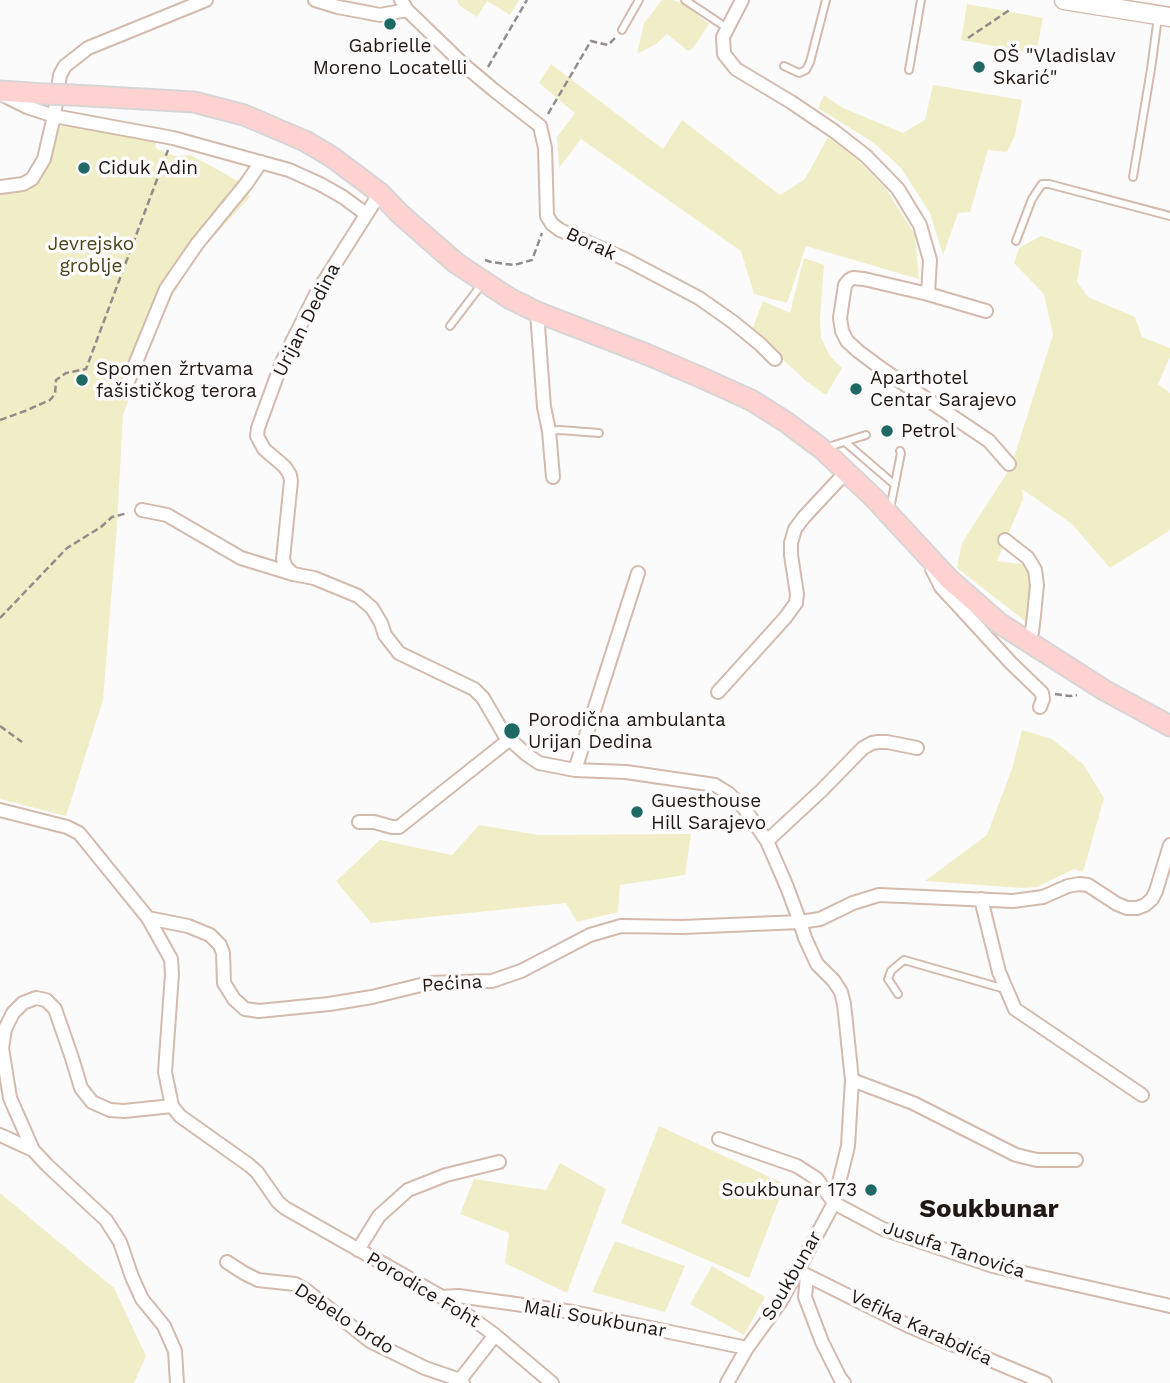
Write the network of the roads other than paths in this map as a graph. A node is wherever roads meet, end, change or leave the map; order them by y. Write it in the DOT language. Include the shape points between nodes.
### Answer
graph roads {
  1 [pos="206,0"];
  2 [pos="314,0"];
  3 [pos="639,0"];
  4 [pos="685,0"];
  5 [pos="742,0"];
  6 [pos="826,0"];
  7 [pos="921,0"];
  8 [pos="1064,0"];
  9 [pos="404,5"];
  10 [pos="1164,16"];
  11 [pos="727,28"];
  12 [pos="622,30"];
  13 [pos="784,66"];
  14 [pos="909,70"];
  15 [pos="0,92"];
  16 [pos="54,116"];
  17 [pos="261,162"];
  18 [pos="1133,177"];
  19 [pos="0,187"];
  20 [pos="380,193"];
  21 [pos="366,215"];
  22 [pos="1170,216"];
  23 [pos="1016,241"];
  24 [pos="484,282"];
  25 [pos="928,293"];
  26 [pos="986,311"];
  27 [pos="537,312"];
  28 [pos="450,326"];
  29 [pos="775,359"];
  30 [pos="125,389"];
  31 [pos="549,431"];
  32 [pos="599,433"];
  33 [pos="866,435"];
  34 [pos="845,442"];
  35 [pos="822,449"];
  36 [pos="900,451"];
  37 [pos="1009,464"];
  38 [pos="846,472"];
  39 [pos="553,477"];
  40 [pos="895,485"];
  41 [pos="142,510"];
  42 [pos="890,515"];
  43 [pos="1005,540"];
  44 [pos="926,555"];
  45 [pos="638,573"];
  46 [pos="293,574"];
  47 [pos="1028,642"];
  48 [pos="718,692"];
  49 [pos="1040,708"];
  50 [pos="1170,726"];
  51 [pos="510,739"];
  52 [pos="917,748"];
  53 [pos="575,770"];
  54 [pos="0,810"];
  55 [pos="359,822"];
  56 [pos="767,841"];
  57 [pos="1170,845"];
  58 [pos="981,899"];
  59 [pos="148,918"];
  60 [pos="800,922"];
  61 [pos="1005,989"];
  62 [pos="898,994"];
  63 [pos="852,1080"];
  64 [pos="1142,1095"];
  65 [pos="172,1105"];
  66 [pos="0,1135"];
  67 [pos="719,1139"];
  68 [pos="33,1150"];
  69 [pos="1076,1160"];
  70 [pos="499,1162"];
  71 [pos="834,1203"];
  72 [pos="358,1250"];
  73 [pos="227,1262"];
  74 [pos="802,1274"];
  75 [pos="442,1297"];
  76 [pos="1170,1306"];
  77 [pos="495,1335"];
  78 [pos="747,1348"];
  79 [pos="461,1382"];
  80 [pos="177,1383"];
  81 [pos="552,1383"];
  82 [pos="727,1383"];
  83 [pos="844,1383"];
  84 [pos="1045,1383"];
  1 -- 16 [label="street" via="77,55 60,75"];
  2 -- 9 [label="street" via="380,15"];
  3 -- 12 [label="lane"];
  4 -- 11 [label="lane"];
  5 -- 11 [label="street"];
  6 -- 13 [label="lane" via="806,70 799,73"];
  7 -- 14 [label="lane"];
  8 -- 10 [label="main road"];
  9 -- 29 [label="street, Borak" via="481,80 540,126 547,216 552,224 699,298"];
  10 -- 18 [label="lane"];
  11 -- 25 [label="street" via="724,54 736,69 834,131 898,189 920,225 930,260"];
  15 -- 16 [label="street"];
  15 -- 20 [label="main road, bridge" via="194,102 244,115 332,156"];
  16 -- 17 [label="street" via="173,138"];
  16 -- 19 [label="street" via="44,159 32,178"];
  17 -- 21 [label="street" via="320,184"];
  17 -- 30 [label="street" via="166,289"];
  20 -- 21 [label="street, Urijan Dedina"];
  20 -- 24 [label="main road" via="429,240"];
  21 -- 46 [label="street, Urijan Dedina" via="316,294 282,362 258,428 264,449 290,475 284,559"];
  22 -- 23 [label="lane" via="1042,184"];
  24 -- 27 [label="main road"];
  24 -- 28 [label="lane"];
  25 -- 26 [label="street"];
  25 -- 37 [label="street" via="849,280 840,318 842,331 858,351 989,441"];
  27 -- 31 [label="street"];
  27 -- 35 [label="main road" via="751,400"];
  31 -- 32 [label="lane"];
  31 -- 39 [label="street"];
  33 -- 34 [label="lane"];
  34 -- 35 [label="lane"];
  34 -- 40 [label="lane"];
  35 -- 38 [label="main road"];
  36 -- 40 [label="lane"];
  38 -- 42 [label="main road"];
  38 -- 48 [label="street" via="795,529 791,555 796,603"];
  40 -- 42 [label="lane"];
  41 -- 46 [label="street" via="167,515 241,558"];
  42 -- 44 [label="main road"];
  43 -- 47 [label="street" via="1028,558 1035,570"];
  44 -- 47 [label="main road" via="999,623"];
  44 -- 49 [label="street" via="941,587 1042,693"];
  45 -- 53 [label="street"];
  46 -- 51 [label="street" via="358,596 372,608 399,653 474,689"];
  47 -- 50 [label="main road"];
  51 -- 53 [label="street" via="539,763"];
  51 -- 55 [label="street" via="400,827"];
  52 -- 56 [label="street" via="887,742 863,748"];
  53 -- 56 [label="street" via="715,785 744,808"];
  54 -- 59 [label="street" via="79,833"];
  56 -- 60 [label="street"];
  57 -- 58 [label="street" via="1152,899 1137,908 1117,904 1079,884 1034,899"];
  58 -- 60 [label="street" via="879,895 820,919"];
  58 -- 61 [label="street"];
  59 -- 60 [label="street, Pećina" via="210,935 220,945 224,983 234,999 245,1009 259,1012 372,997 429,983 492,981 590,935 621,926"];
  59 -- 65 [label="street" via="171,959 165,1072"];
  60 -- 63 [label="street, Soukbunar" via="817,964 841,992"];
  61 -- 62 [label="lane" via="904,960 888,979"];
  61 -- 64 [label="street" via="1024,1017"];
  63 -- 69 [label="street" via="912,1103 1016,1156"];
  63 -- 71 [label="street, Soukbunar" via="848,1146"];
  65 -- 68 [label="street" via="124,1111 92,1102 80,1088 55,1009 36,998 13,1013 2,1048 10,1098"];
  65 -- 72 [label="street, Porodice Foht" via="180,1116 257,1172 285,1208"];
  66 -- 68 [label="street"];
  67 -- 71 [label="street, Jusufa Tanovića" via="797,1166 817,1179"];
  68 -- 80 [label="street" via="106,1220 120,1242 142,1300 164,1326 175,1351"];
  70 -- 72 [label="street, Porodice Foht" via="408,1190 379,1216"];
  71 -- 74 [label="street, Soukbunar"];
  71 -- 76 [label="street, Jusufa Tanovića" via="883,1229 993,1266"];
  72 -- 75 [label="street, Porodice Foht"];
  73 -- 79 [label="street, Debelo brdo" via="258,1280 295,1284 370,1341"];
  74 -- 78 [label="street, Soukbunar"];
  74 -- 83 [label="street" via="805,1297 822,1342"];
  74 -- 84 [label="street, Vefika Karabdića"];
  75 -- 77 [label="street, Porodice Foht"];
  75 -- 78 [label="street, Mali Soukbunar" via="573,1312"];
  77 -- 79 [label="street, Debelo brdo"];
  77 -- 81 [label="street, Porodice Foht"];
  78 -- 82 [label="street, Soukbunar"];
}
